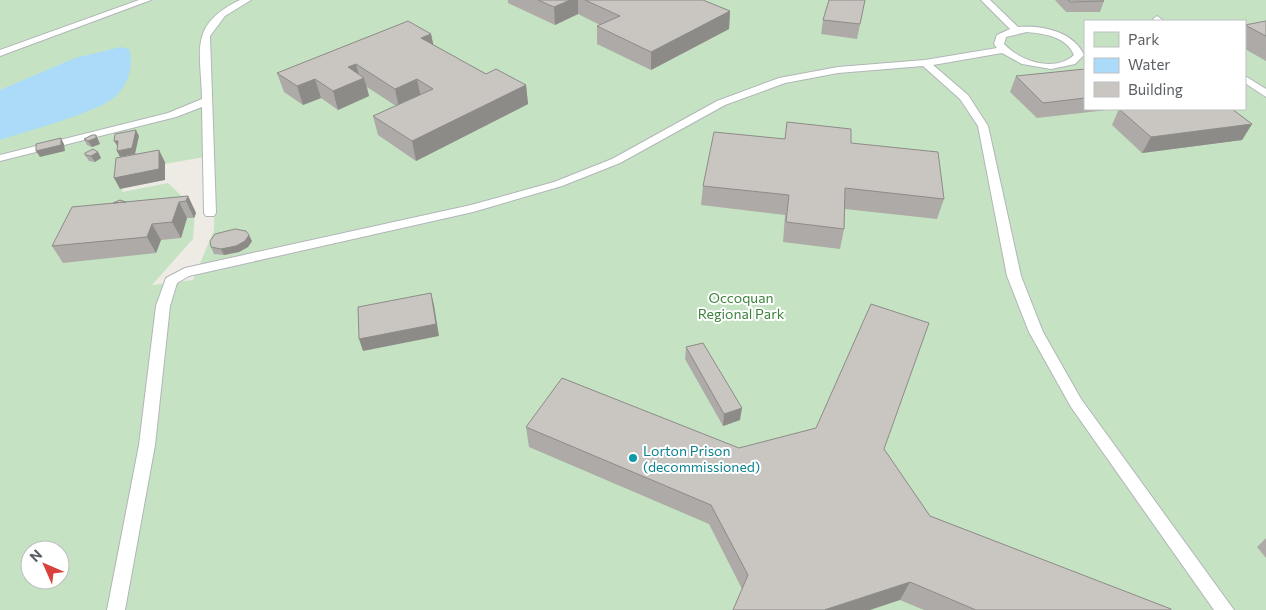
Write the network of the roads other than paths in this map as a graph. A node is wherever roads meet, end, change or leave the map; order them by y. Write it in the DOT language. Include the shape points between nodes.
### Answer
graph roads {
  1 [pos="147,0"];
  2 [pos="247,0"];
  3 [pos="985,0"];
  4 [pos="1016,30"];
  5 [pos="1084,43"];
  6 [pos="1073,44"];
  7 [pos="1002,50"];
  8 [pos="0,53"];
  9 [pos="925,63"];
  10 [pos="1246,80"];
  11 [pos="1266,94"];
  12 [pos="207,101"];
  13 [pos="0,158"];
  14 [pos="210,213"];
  15 [pos="116,610"];
  16 [pos="1225,610"];
  1 -- 8 [label="lane"];
  2 -- 12 [label="lane" via="226,10 212,22 205,36"];
  3 -- 4 [label="lane"];
  4 -- 6 [label="lane" via="1053,34"];
  4 -- 7 [label="lane" via="1002,35 999,44"];
  5 -- 6 [label="lane"];
  6 -- 7 [label="lane" via="1079,55 1075,60 1058,66 1032,64"];
  7 -- 9 [label="lane"];
  9 -- 15 [label="lane" via="838,70 783,80 720,103 616,161 558,184 473,208 185,272 170,281 163,306 147,445"];
  9 -- 16 [label="lane" via="964,96 983,126 1014,276 1036,332 1076,403"];
  10 -- 11 [label="lane"];
  12 -- 13 [label="lane" via="172,115"];
  12 -- 14 [label="lane"];
}
